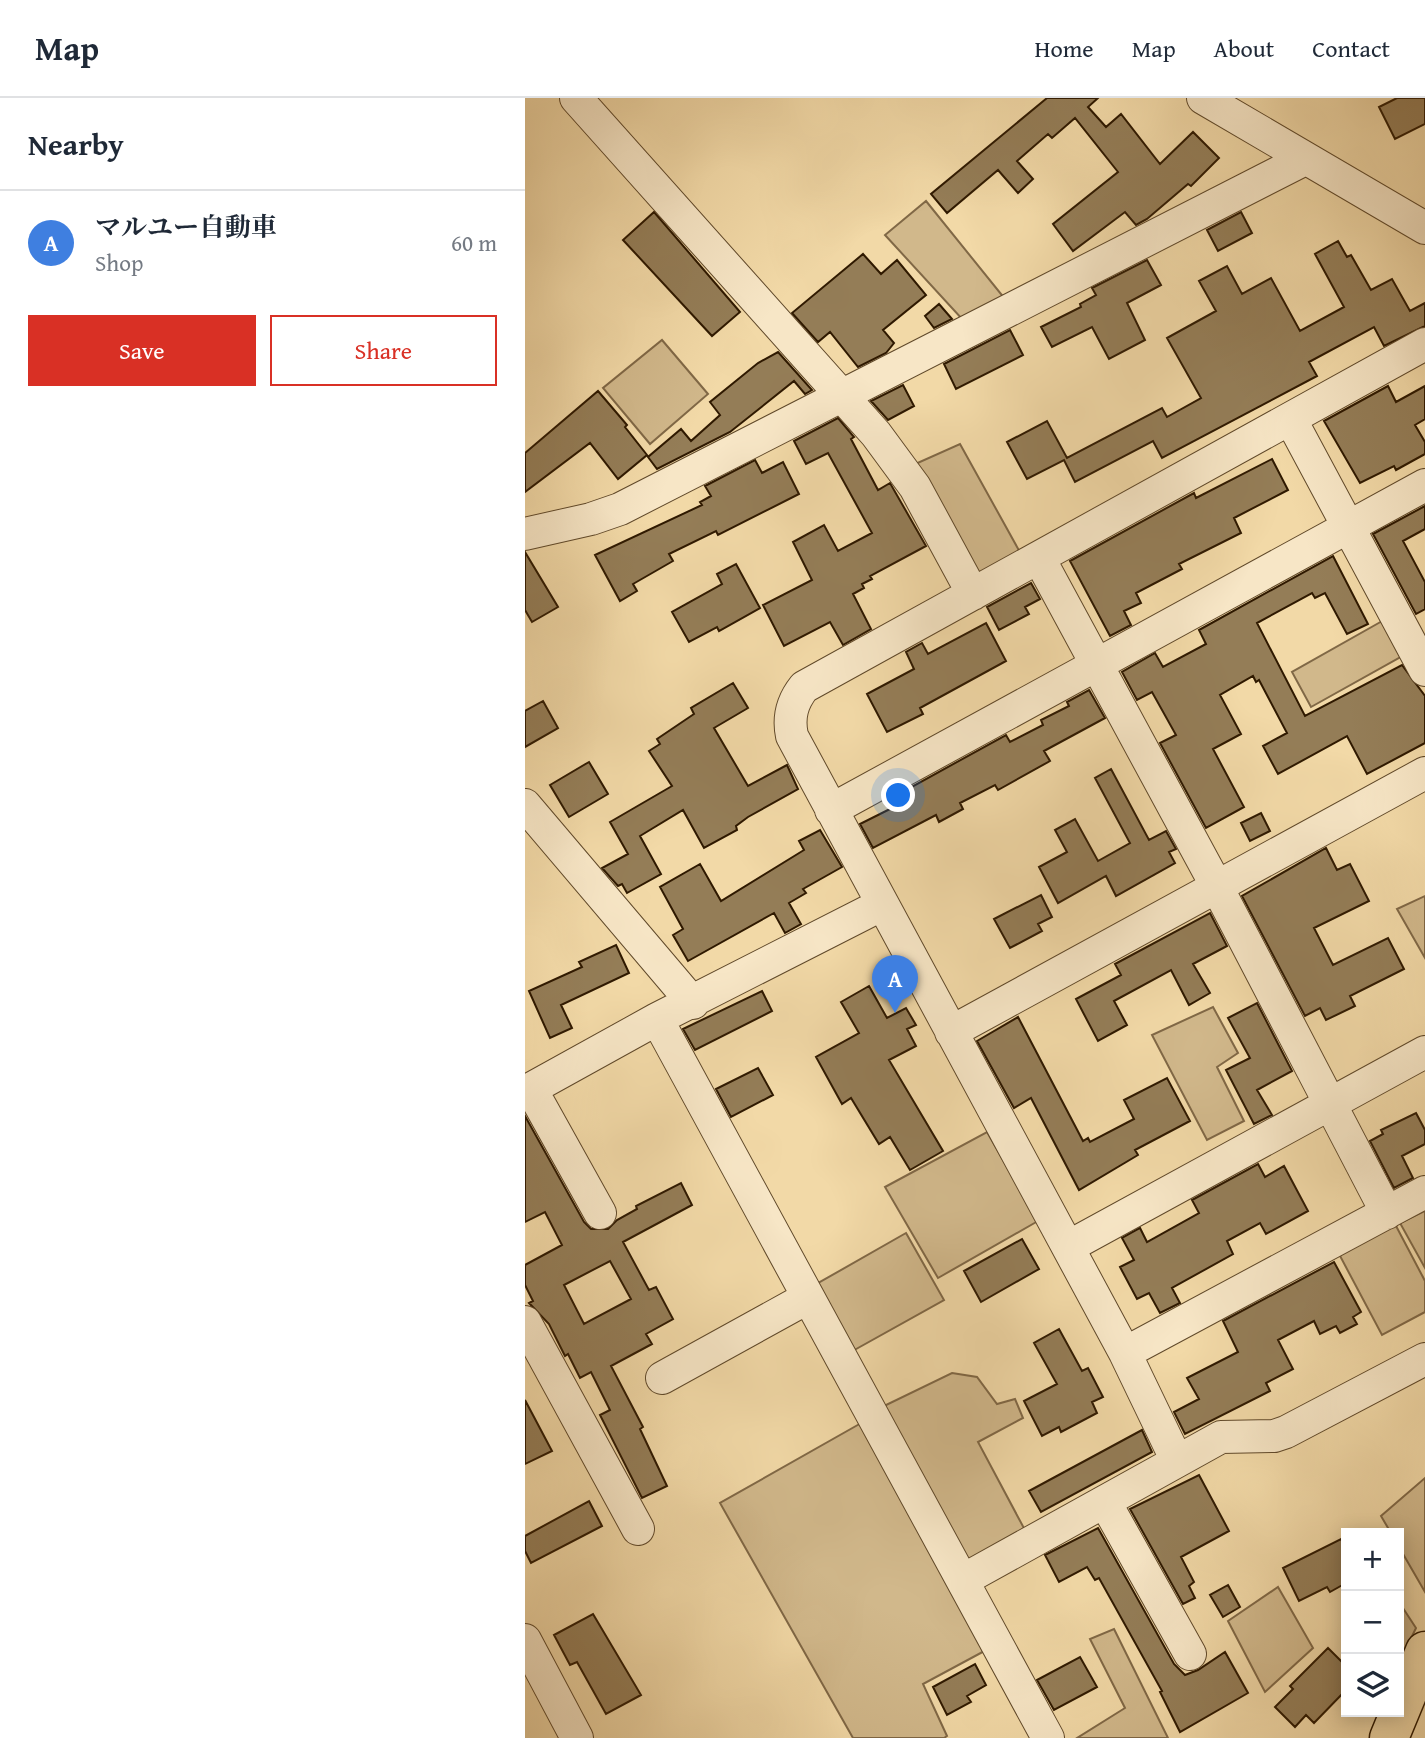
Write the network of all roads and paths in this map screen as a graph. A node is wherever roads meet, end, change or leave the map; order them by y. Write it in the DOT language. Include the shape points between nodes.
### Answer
graph roads {
  1 [pos="576,98"];
  2 [pos="1203,98"];
  3 [pos="1304,159"];
  4 [pos="1425,195"];
  5 [pos="1412,220"];
  6 [pos="1425,344"];
  7 [pos="843,396"];
  8 [pos="1291,420"];
  9 [pos="1425,485"];
  10 [pos="1347,526"];
  11 [pos="525,534"];
  12 [pos="1039,558"];
  13 [pos="973,594"];
  14 [pos="1095,664"];
  15 [pos="1425,670"];
  16 [pos="1425,774"];
  17 [pos="525,805"];
  18 [pos="831,810"];
  19 [pos="1216,885"];
  20 [pos="881,905"];
  21 [pos="693,1003"];
  22 [pos="657,1019"];
  23 [pos="951,1032"];
  24 [pos="1425,1052"];
  25 [pos="528,1091"];
  26 [pos="1329,1103"];
  27 [pos="1425,1192"];
  28 [pos="600,1213"];
  29 [pos="1387,1213"];
  30 [pos="1067,1247"];
  31 [pos="807,1298"];
  32 [pos="525,1322"];
  33 [pos="1125,1353"];
  34 [pos="1425,1359"];
  35 [pos="662,1378"];
  36 [pos="1177,1461"];
  37 [pos="1105,1502"];
  38 [pos="638,1529"];
  39 [pos="963,1580"];
  40 [pos="525,1640"];
  41 [pos="1425,1651"];
  42 [pos="1190,1654"];
  43 [pos="577,1738"];
  44 [pos="1048,1738"];
  45 [pos="1389,1738"];
  1 -- 7 [label="street"];
  2 -- 3 [label="street"];
  3 -- 5 [label="street"];
  3 -- 7 [label="street"];
  4 -- 5 [label="street"];
  6 -- 8 [label="street"];
  7 -- 11 [label="street" via="620,509"];
  7 -- 13 [label="street" via="915,487"];
  8 -- 10 [label="street"];
  8 -- 12 [label="street"];
  9 -- 10 [label="street"];
  10 -- 14 [label="street"];
  10 -- 15 [label="street"];
  12 -- 13 [label="street"];
  12 -- 14 [label="street"];
  13 -- 18 [label="street" via="804,687 796,698 789,721 792,736"];
  14 -- 18 [label="street"];
  14 -- 19 [label="street"];
  16 -- 19 [label="street"];
  17 -- 21 [label="street"];
  18 -- 20 [label="street"];
  19 -- 23 [label="street"];
  19 -- 26 [label="street"];
  20 -- 21 [label="street"];
  20 -- 23 [label="street"];
  21 -- 22 [label="street"];
  22 -- 25 [label="street"];
  22 -- 31 [label="street"];
  23 -- 30 [label="street"];
  24 -- 26 [label="street"];
  25 -- 28 [label="street"];
  26 -- 29 [label="street"];
  26 -- 30 [label="street"];
  27 -- 29 [label="street"];
  29 -- 33 [label="street"];
  30 -- 33 [label="street"];
  31 -- 35 [label="street"];
  31 -- 39 [label="street"];
  32 -- 38 [label="street"];
  33 -- 36 [label="street"];
  34 -- 36 [label="street" via="1286,1432 1221,1437"];
  36 -- 37 [label="street"];
  37 -- 39 [label="street"];
  37 -- 42 [label="street"];
  39 -- 44 [label="street"];
  40 -- 43 [label="street"];
  41 -- 45 [label="main road"];
}
